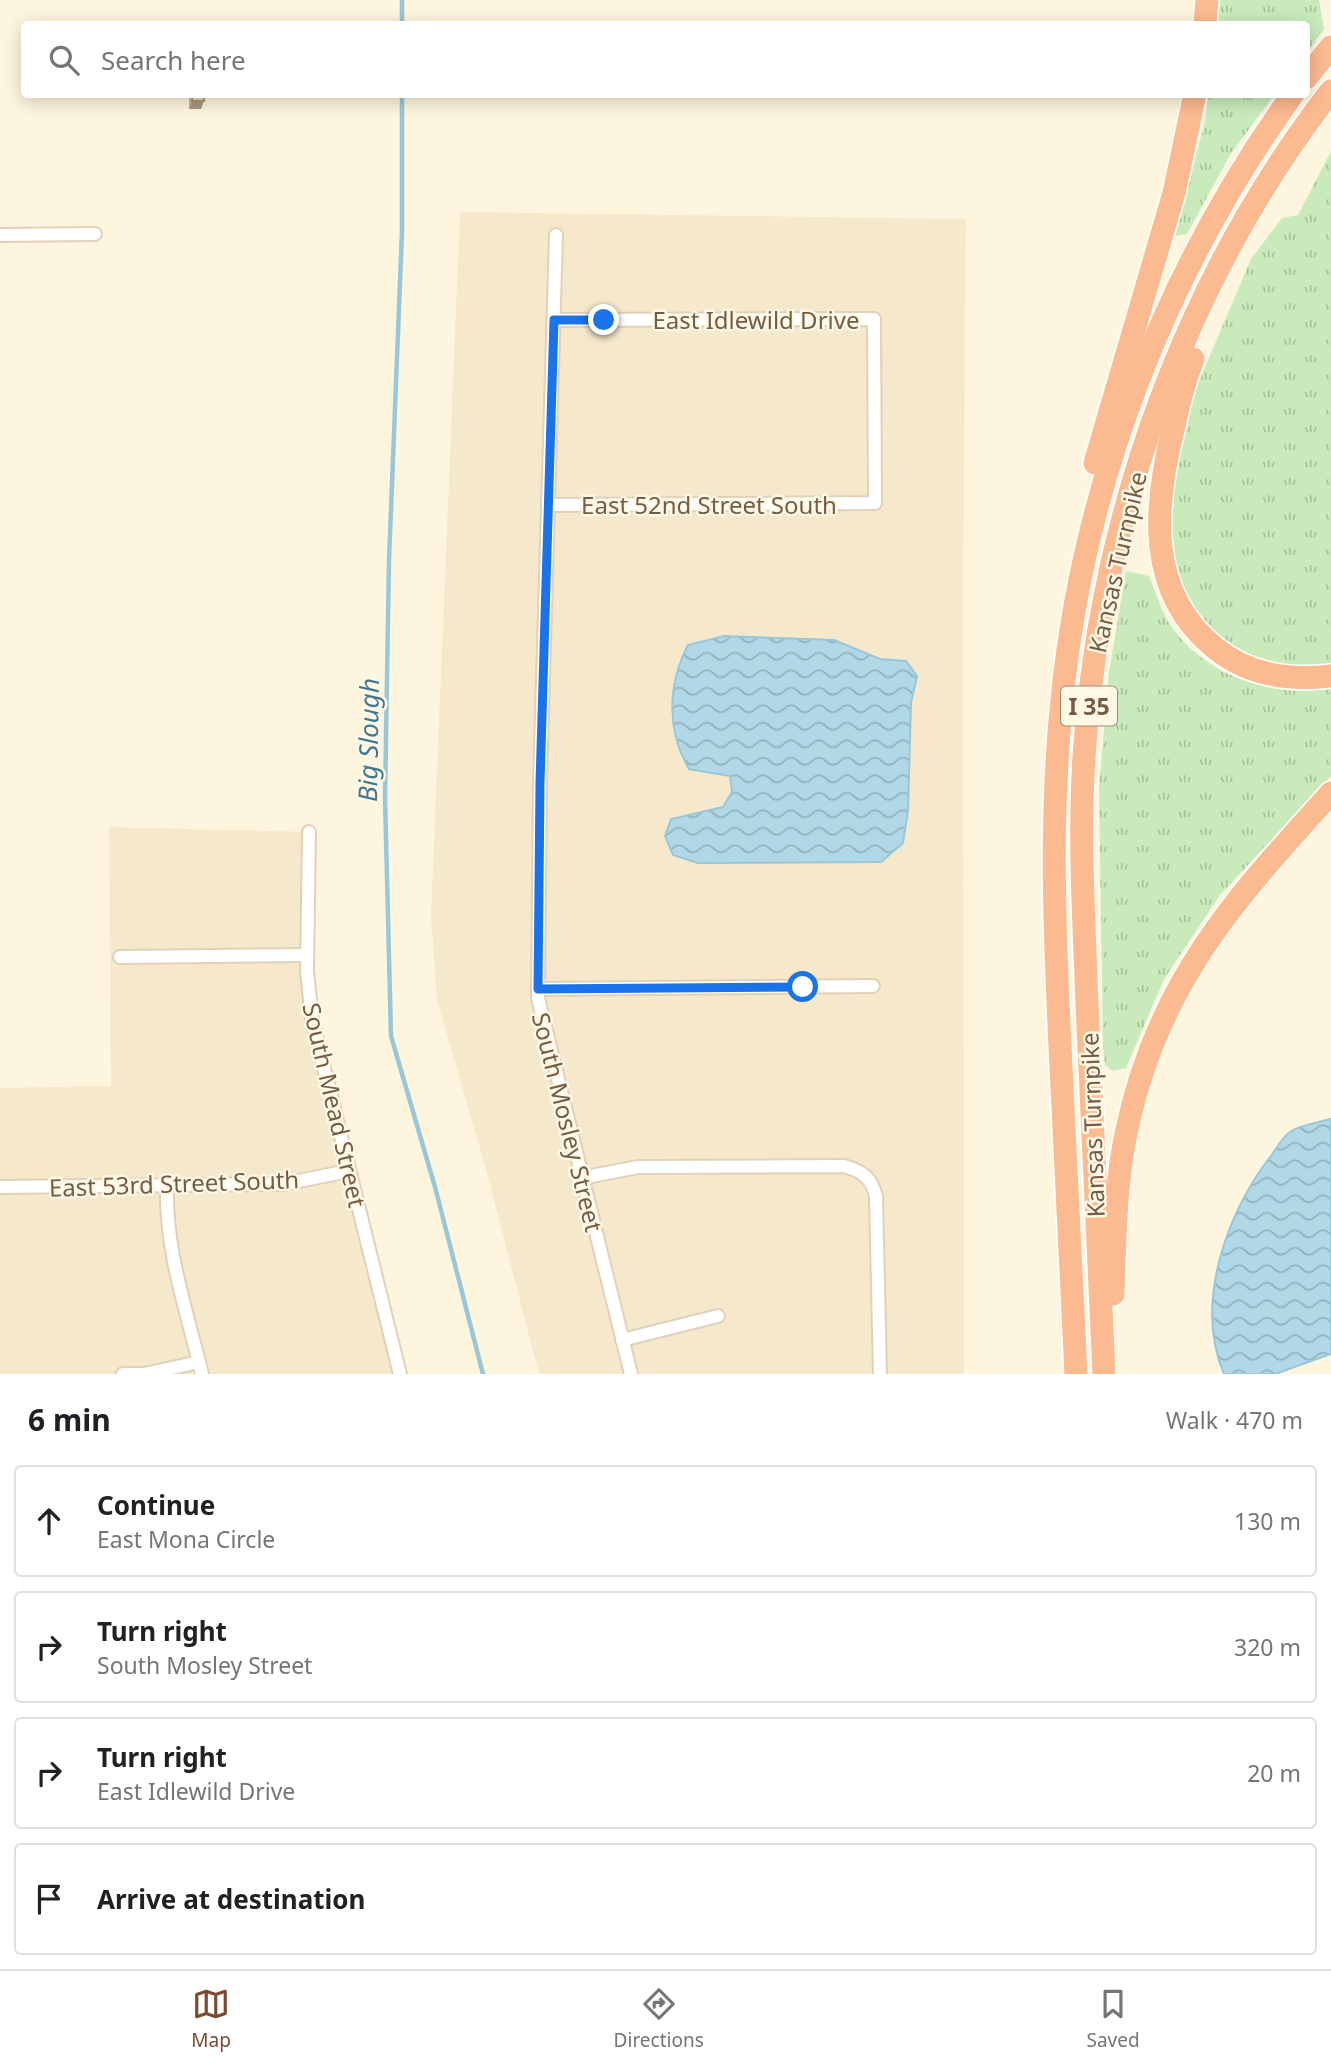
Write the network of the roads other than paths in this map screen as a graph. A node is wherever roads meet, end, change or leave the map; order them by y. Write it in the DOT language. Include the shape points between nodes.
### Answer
graph roads {
  1 [pos="1207,0"];
  2 [pos="1205,21"];
  3 [pos="1331,47"];
  4 [pos="1310,74"];
  5 [pos="1194,98"];
  6 [pos="1290,98"];
  7 [pos="1325,99"];
  8 [pos="96,234"];
  9 [pos="0,235"];
  10 [pos="556,235"];
  11 [pos="554,320"];
  12 [pos="869,503"];
  13 [pos="548,505"];
  14 [pos="1079,587"];
  15 [pos="1331,676"];
  16 [pos="1331,793"];
  17 [pos="309,832"];
  18 [pos="306,955"];
  19 [pos="120,957"];
  20 [pos="873,986"];
  21 [pos="538,989"];
  22 [pos="348,1171"];
  23 [pos="581,1178"];
  24 [pos="167,1185"];
  25 [pos="0,1187"];
  26 [pos="718,1316"];
  27 [pos="622,1339"];
  28 [pos="201,1368"];
  29 [pos="122,1374"];
  30 [pos="400,1374"];
  31 [pos="631,1374"];
  32 [pos="880,1374"];
  33 [pos="1076,1374"];
  34 [pos="1104,1374"];
  35 [pos="1110,1374"];
  1 -- 2 [label="highway"];
  3 -- 4 [label="highway"];
  5 -- 14 [label="highway" via="1174,193 1088,486"];
  6 -- 14 [label="highway, Kansas Turnpike / I 35" via="1228,195 1167,313 1106,477"];
  7 -- 15 [label="highway" via="1237,258 1186,376 1164,470 1158,534 1172,594 1184,617 1206,641 1226,657 1266,674"];
  7 -- 34 [label="highway, Kansas Turnpike / I 35" via="1233,244 1176,361 1128,498 1104,603 1085,743 1082,863"];
  8 -- 9 [label="street"];
  10 -- 11 [label="street, South Mosley Street"];
  11 -- 12 [label="street, East Idlewild Drive" via="874,318 875,503"];
  11 -- 13 [label="street, South Mosley Street"];
  12 -- 13 [label="street, East 52nd Street South"];
  13 -- 21 [label="street, South Mosley Street"];
  14 -- 33 [label="highway, Kansas Turnpike / I 35" via="1062,699 1054,889"];
  16 -- 35 [label="highway" via="1220,924 1169,1002 1153,1041 1135,1095 1118,1184"];
  17 -- 18 [label="street, South Mead Street"];
  18 -- 19 [label="street"];
  18 -- 22 [label="street, South Mead Street" via="312,1020"];
  20 -- 21 [label="street"];
  21 -- 23 [label="street, South Mosley Street" via="541,1018"];
  22 -- 24 [label="street, East 53rd Street South" via="284,1184"];
  22 -- 30 [label="street, South Mead Street"];
  23 -- 27 [label="street, South Mosley Street"];
  23 -- 32 [label="street" via="638,1167 740,1165 844,1166 865,1175 876,1196"];
  24 -- 25 [label="street, East 53rd Street South"];
  24 -- 28 [label="street" via="168,1231"];
  26 -- 27 [label="street"];
  27 -- 31 [label="street, South Mosley Street"];
  28 -- 29 [label="street"];
}
